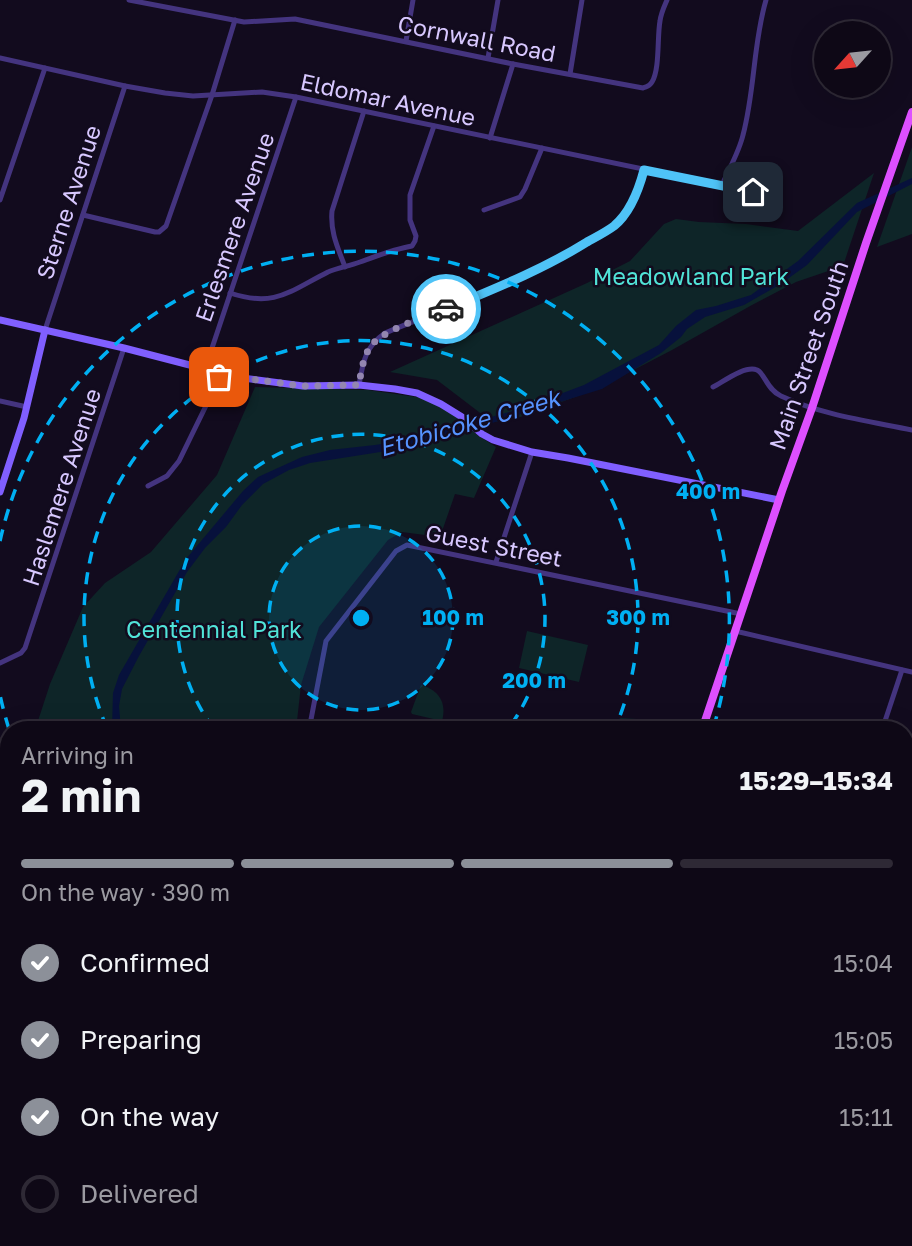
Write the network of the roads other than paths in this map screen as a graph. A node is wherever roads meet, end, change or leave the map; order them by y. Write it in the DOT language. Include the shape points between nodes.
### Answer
graph roads {
  1 [pos="129,0"];
  2 [pos="413,0"];
  3 [pos="498,0"];
  4 [pos="582,0"];
  5 [pos="667,0"];
  6 [pos="766,0"];
  7 [pos="157,3"];
  8 [pos="235,20"];
  9 [pos="406,41"];
  10 [pos="0,58"];
  11 [pos="488,58"];
  12 [pos="513,64"];
  13 [pos="45,68"];
  14 [pos="570,74"];
  15 [pos="125,86"];
  16 [pos="212,95"];
  17 [pos="296,97"];
  18 [pos="364,111"];
  19 [pos="912,112"];
  20 [pos="434,126"];
  21 [pos="490,138"];
  22 [pos="542,148"];
  23 [pos="644,170"];
  24 [pos="722,185"];
  25 [pos="768,195"];
  26 [pos="0,200"];
  27 [pos="484,210"];
  28 [pos="83,215"];
  29 [pos="345,267"];
  30 [pos="230,293"];
  31 [pos="0,320"];
  32 [pos="45,330"];
  33 [pos="124,348"];
  34 [pos="205,369"];
  35 [pos="220,375"];
  36 [pos="359,385"];
  37 [pos="713,387"];
  38 [pos="0,401"];
  39 [pos="27,407"];
  40 [pos="812,408"];
  41 [pos="912,430"];
  42 [pos="533,452"];
  43 [pos="148,486"];
  44 [pos="0,492"];
  45 [pos="779,500"];
  46 [pos="496,562"];
  47 [pos="741,614"];
  48 [pos="735,632"];
  49 [pos="0,663"];
  50 [pos="902,670"];
  51 [pos="912,672"];
  52 [pos="311,721"];
  53 [pos="705,721"];
  54 [pos="885,721"];
  1 -- 7 [label="street, Cornwall Road"];
  2 -- 9 [label="street"];
  3 -- 11 [label="street"];
  4 -- 14 [label="street"];
  5 -- 14 [label="street, Cornwall Road" via="659,23 651,84 643,88"];
  6 -- 24 [label="street" via="742,138"];
  7 -- 8 [label="street, Cornwall Road"];
  8 -- 9 [label="street, Cornwall Road" via="295,19"];
  8 -- 16 [label="street"];
  9 -- 11 [label="street, Cornwall Road"];
  10 -- 13 [label="street, Eldomar Avenue"];
  11 -- 12 [label="street, Cornwall Road"];
  12 -- 14 [label="street, Cornwall Road"];
  12 -- 21 [label="street"];
  13 -- 15 [label="street, Eldomar Avenue"];
  13 -- 26 [label="street"];
  15 -- 16 [label="street, Eldomar Avenue"];
  15 -- 28 [label="street, Sterne Avenue"];
  16 -- 17 [label="street, Eldomar Avenue" via="250,92"];
  16 -- 28 [label="street" via="163,230"];
  17 -- 18 [label="street, Eldomar Avenue"];
  17 -- 30 [label="street, Erlesmere Avenue"];
  18 -- 20 [label="street, Eldomar Avenue"];
  18 -- 29 [label="street" via="332,211 333,234"];
  19 -- 40 [label="main road, Main Street South"];
  20 -- 21 [label="street, Eldomar Avenue"];
  20 -- 29 [label="street" via="410,195 410,220 416,236 412,246"];
  21 -- 22 [label="street, Eldomar Avenue"];
  22 -- 23 [label="street, Eldomar Avenue"];
  22 -- 27 [label="street" via="520,197"];
  23 -- 24 [label="street, Eldomar Avenue"];
  23 -- 36 [label="street" via="630,206 615,225 536,271 386,334 370,347"];
  24 -- 25 [label="street, Eldomar Avenue"];
  28 -- 32 [label="street, Sterne Avenue"];
  29 -- 30 [label="street" via="276,298"];
  30 -- 34 [label="street, Erlesmere Avenue"];
  31 -- 32 [label="street"];
  32 -- 33 [label="street"];
  32 -- 39 [label="street"];
  33 -- 34 [label="street"];
  33 -- 49 [label="street, Haslemere Avenue" via="25,648"];
  34 -- 35 [label="street"];
  35 -- 36 [label="street" via="303,386"];
  35 -- 43 [label="street" via="179,461 167,476"];
  36 -- 42 [label="street" via="417,393 463,417 482,434"];
  37 -- 40 [label="street" via="755,369 772,391"];
  38 -- 39 [label="street"];
  39 -- 44 [label="street"];
  40 -- 41 [label="street"];
  40 -- 45 [label="main road, Main Street South"];
  42 -- 45 [label="street"];
  42 -- 46 [label="street"];
  45 -- 47 [label="main road, Main Street South"];
  46 -- 47 [label="street, Guest Street"];
  46 -- 52 [label="street, Guest Street" via="407,545 400,548 326,640"];
  47 -- 48 [label="main road, Main Street South"];
  48 -- 50 [label="street"];
  48 -- 53 [label="main road, Main Street South"];
  50 -- 51 [label="street"];
  50 -- 54 [label="street"];
}
